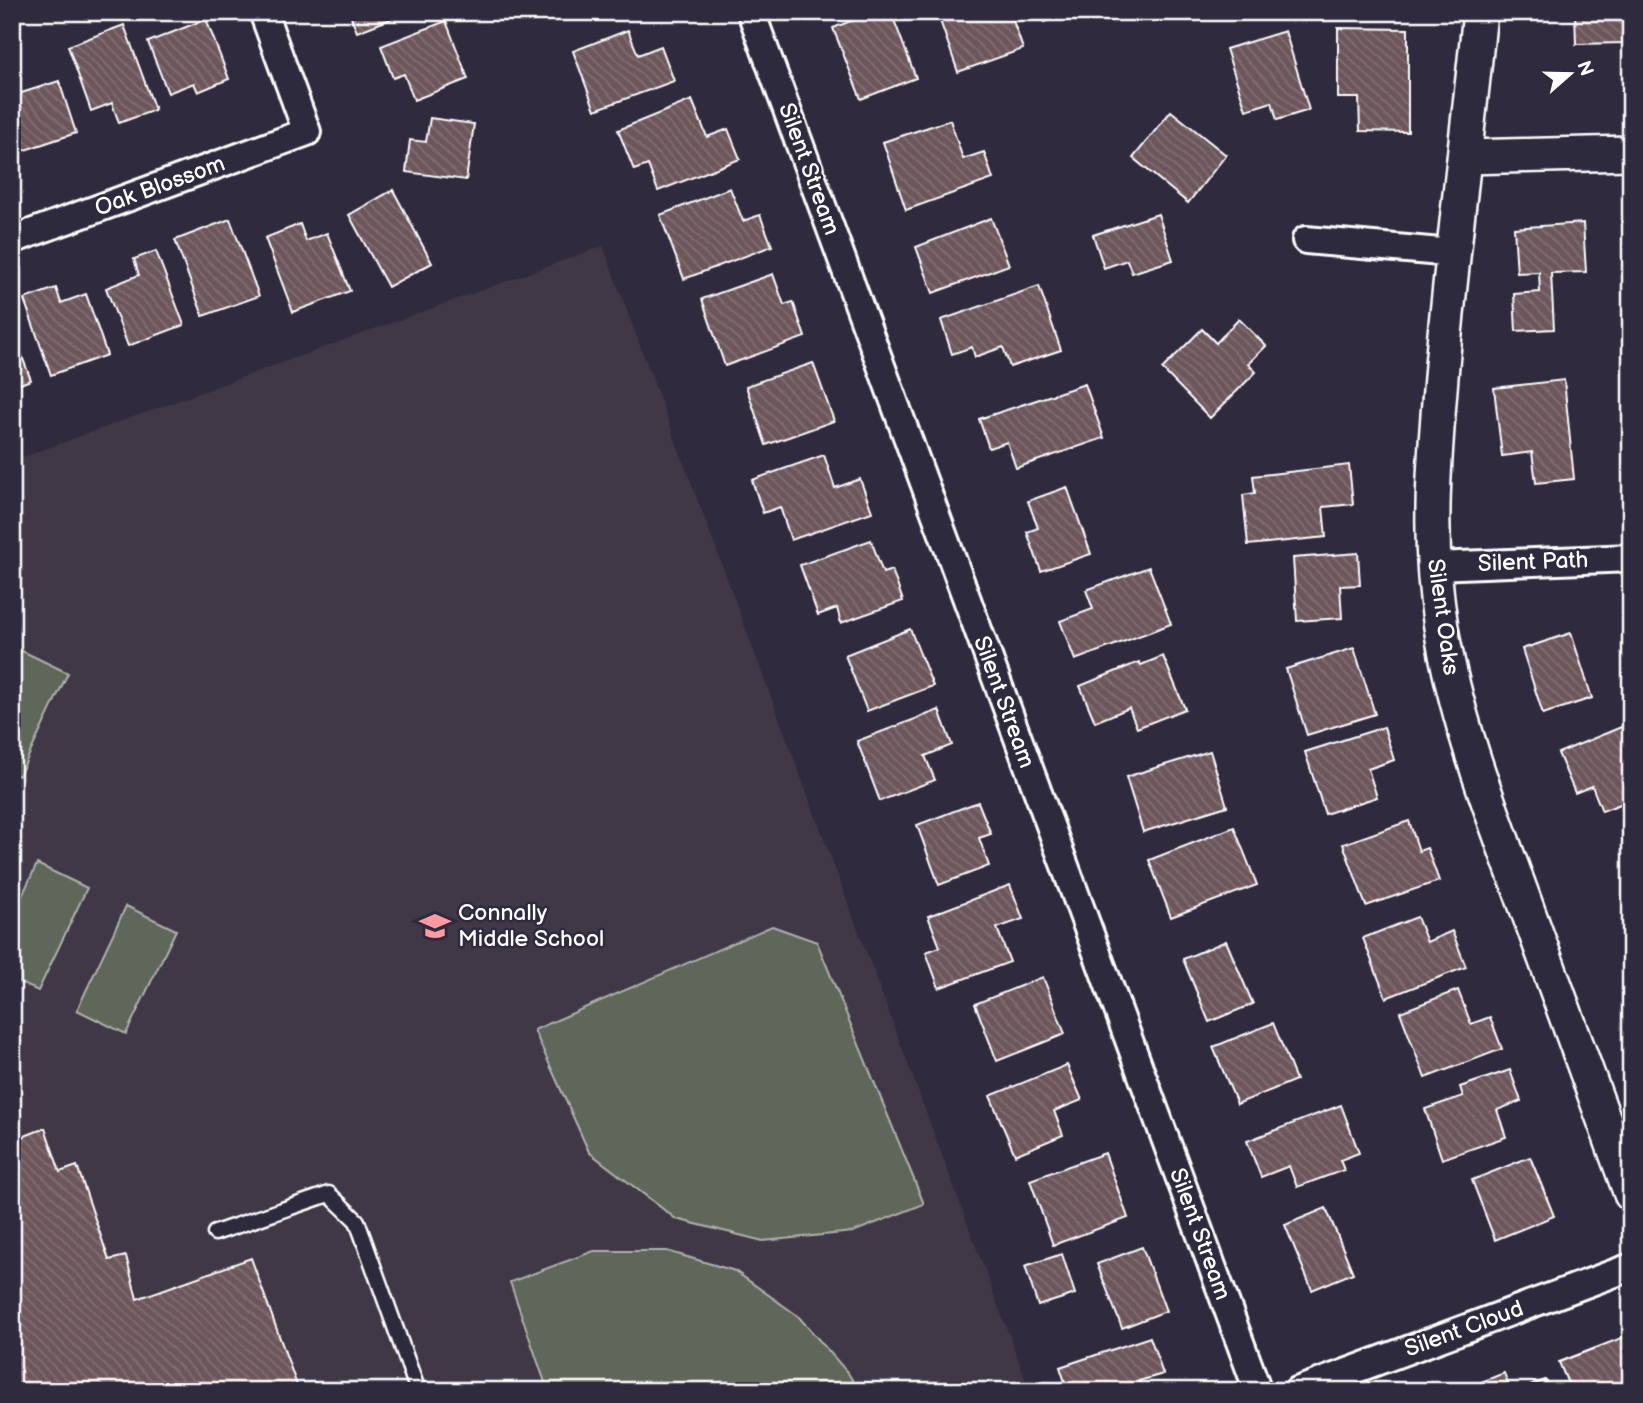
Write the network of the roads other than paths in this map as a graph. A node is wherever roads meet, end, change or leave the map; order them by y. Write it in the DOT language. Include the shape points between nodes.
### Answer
graph roads {
  1 [pos="262,12"];
  2 [pos="751,12"];
  3 [pos="1480,12"];
  4 [pos="1631,153"];
  5 [pos="1465,157"];
  6 [pos="12,240"];
  7 [pos="1306,240"];
  8 [pos="1452,253"];
  9 [pos="1631,558"];
  10 [pos="1435,566"];
  11 [pos="1631,1194"];
  12 [pos="215,1233"];
  13 [pos="1631,1267"];
  14 [pos="418,1391"];
  15 [pos="1258,1391"];
  16 [pos="1297,1391"];
  1 -- 6 [label="street, Oak Blossom" via="307,132"];
  2 -- 15 [label="street, Silent Stream"];
  3 -- 5 [label="street, Silent Oaks"];
  4 -- 5 [label="street"];
  5 -- 8 [label="street, Silent Oaks"];
  7 -- 8 [label="street"];
  8 -- 10 [label="street, Silent Oaks" via="1432,481"];
  9 -- 10 [label="street, Silent Path"];
  10 -- 11 [label="street, Silent Oaks" via="1440,624 1456,703"];
  12 -- 14 [label="lane" via="329,1194 357,1221"];
  13 -- 16 [label="street, Silent Cloud"];
}
